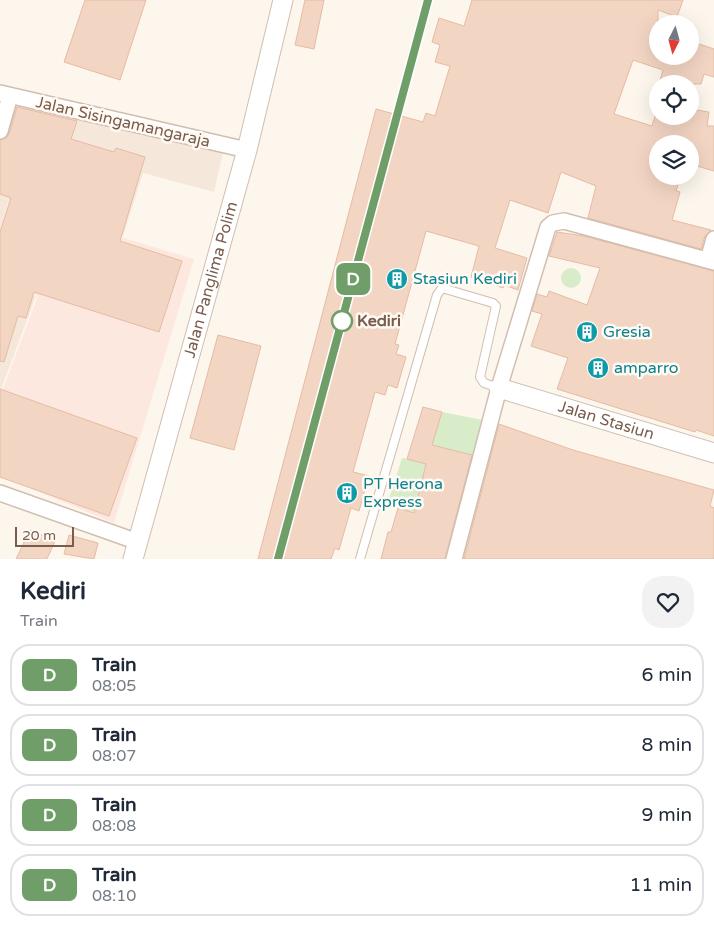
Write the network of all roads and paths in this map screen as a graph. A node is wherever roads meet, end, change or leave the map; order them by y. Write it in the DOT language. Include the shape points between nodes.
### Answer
graph roads {
  1 [pos="284,0"];
  2 [pos="5,94"];
  3 [pos="0,131"];
  4 [pos="247,150"];
  5 [pos="714,238"];
  6 [pos="711,261"];
  7 [pos="499,388"];
  8 [pos="714,453"];
  9 [pos="0,493"];
  10 [pos="135,550"];
  11 [pos="360,559"];
  12 [pos="454,559"];
  1 -- 4 [label="street, Jalan Panglima Polim"];
  2 -- 3 [label="street"];
  2 -- 4 [label="street, Jalan Sisingamangaraja"];
  4 -- 10 [label="street, Jalan Panglima Polim"];
  5 -- 6 [label="street"];
  6 -- 7 [label="street" via="571,222 553,223 548,227"];
  7 -- 8 [label="street, Jalan Stasiun"];
  7 -- 11 [label="lane" via="484,383 480,378 496,311 493,302 442,288 437,295"];
  7 -- 12 [label="street"];
  9 -- 10 [label="street"];
}
